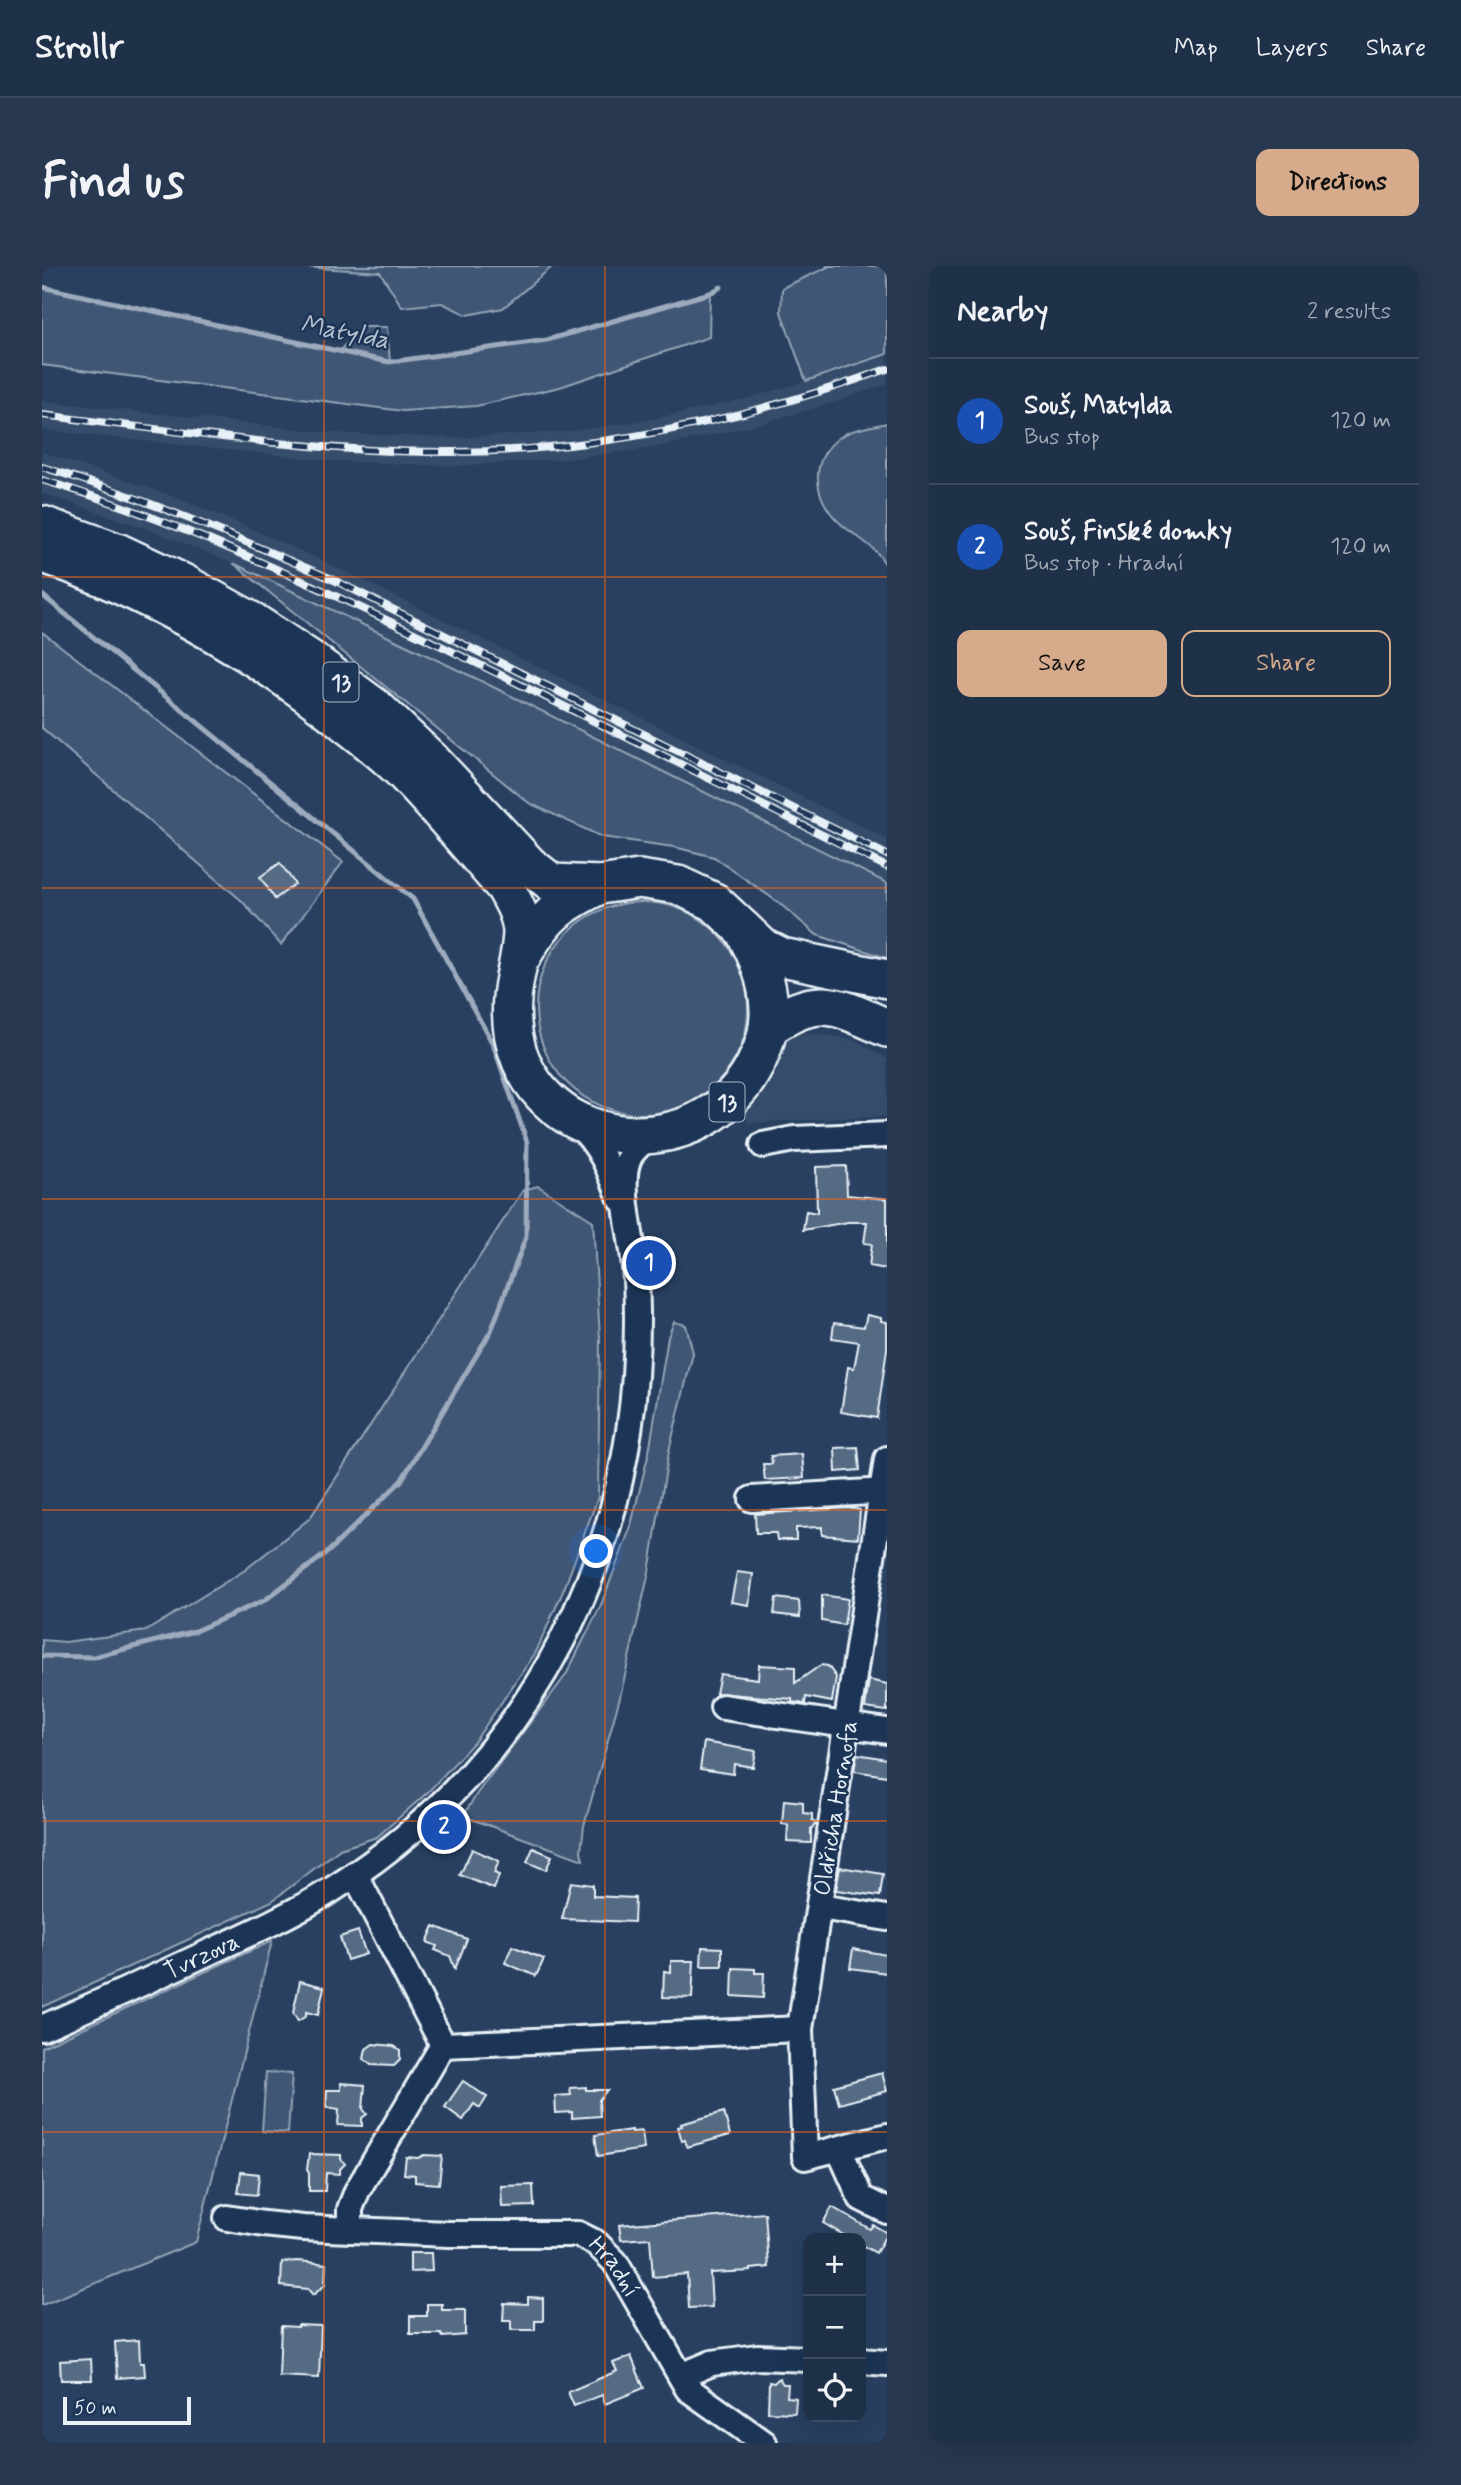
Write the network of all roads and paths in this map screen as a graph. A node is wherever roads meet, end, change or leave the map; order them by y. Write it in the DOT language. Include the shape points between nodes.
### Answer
graph roads {
  1 [pos="42,525"];
  2 [pos="42,553"];
  3 [pos="600,885"];
  4 [pos="743,929"];
  5 [pos="519,961"];
  6 [pos="887,979"];
  7 [pos="768,1028"];
  8 [pos="887,1028"];
  9 [pos="572,1119"];
  10 [pos="887,1135"];
  11 [pos="649,1136"];
  12 [pos="763,1145"];
  13 [pos="627,1216"];
  14 [pos="887,1459"];
  15 [pos="885,1492"];
  16 [pos="752,1499"];
  17 [pos="723,1707"];
  18 [pos="848,1725"];
  19 [pos="887,1731"];
  20 [pos="355,1874"];
  21 [pos="820,1907"];
  22 [pos="887,1918"];
  23 [pos="42,2028"];
  24 [pos="800,2029"];
  25 [pos="443,2045"];
  26 [pos="887,2136"];
  27 [pos="839,2149"];
  28 [pos="887,2211"];
  29 [pos="228,2218"];
  30 [pos="350,2230"];
  31 [pos="803,2359"];
  32 [pos="866,2361"];
  33 [pos="887,2362"];
  34 [pos="681,2376"];
  35 [pos="764,2443"];
  1 -- 3 [label="highway, 13" via="183,583 253,622 376,708 552,883"];
  2 -- 5 [label="highway, 13" via="163,604 239,647 298,685 377,748 505,887 522,930"];
  3 -- 4 [label="highway, 13" via="639,879 678,885 714,902"];
  3 -- 5 [label="highway" via="566,902 538,928"];
  4 -- 6 [label="highway, 13" via="762,947 782,957"];
  4 -- 7 [label="highway" via="760,958 767,986"];
  5 -- 9 [label="highway, 13" via="512,999 518,1054 537,1088"];
  7 -- 8 [label="highway" via="819,1005"];
  7 -- 11 [label="highway, 13" via="759,1058 732,1098 693,1125"];
  9 -- 11 [label="highway, 13" via="601,1130"];
  9 -- 13 [label="street" via="604,1157"];
  10 -- 12 [label="street"];
  11 -- 13 [label="street" via="627,1165"];
  13 -- 20 [label="street, Tvrzova" via="637,1298 634,1389 615,1503 585,1595 548,1669 499,1741 432,1814"];
  14 -- 15 [label="street, Oldřicha Hornofa"];
  15 -- 16 [label="street"];
  15 -- 18 [label="street, Oldřicha Hornofa"];
  17 -- 18 [label="street"];
  18 -- 19 [label="street"];
  18 -- 21 [label="street, Oldřicha Hornofa"];
  20 -- 23 [label="street, Tvrzova" via="256,1931"];
  20 -- 25 [label="street"];
  21 -- 22 [label="street"];
  21 -- 24 [label="street, Oldřicha Hornofa"];
  24 -- 25 [label="street"];
  24 -- 27 [label="street, Oldřicha Hornofa" via="805,2157"];
  25 -- 30 [label="street" via="357,2192"];
  26 -- 27 [label="street"];
  27 -- 28 [label="street" via="861,2198"];
  29 -- 30 [label="street, Hradní"];
  30 -- 34 [label="street, Hradní" via="569,2232 588,2238 615,2262"];
  31 -- 34 [label="street" via="757,2357 712,2363"];
  32 -- 33 [label="street"];
  34 -- 35 [label="street, Hradní" via="688,2389"];
}
